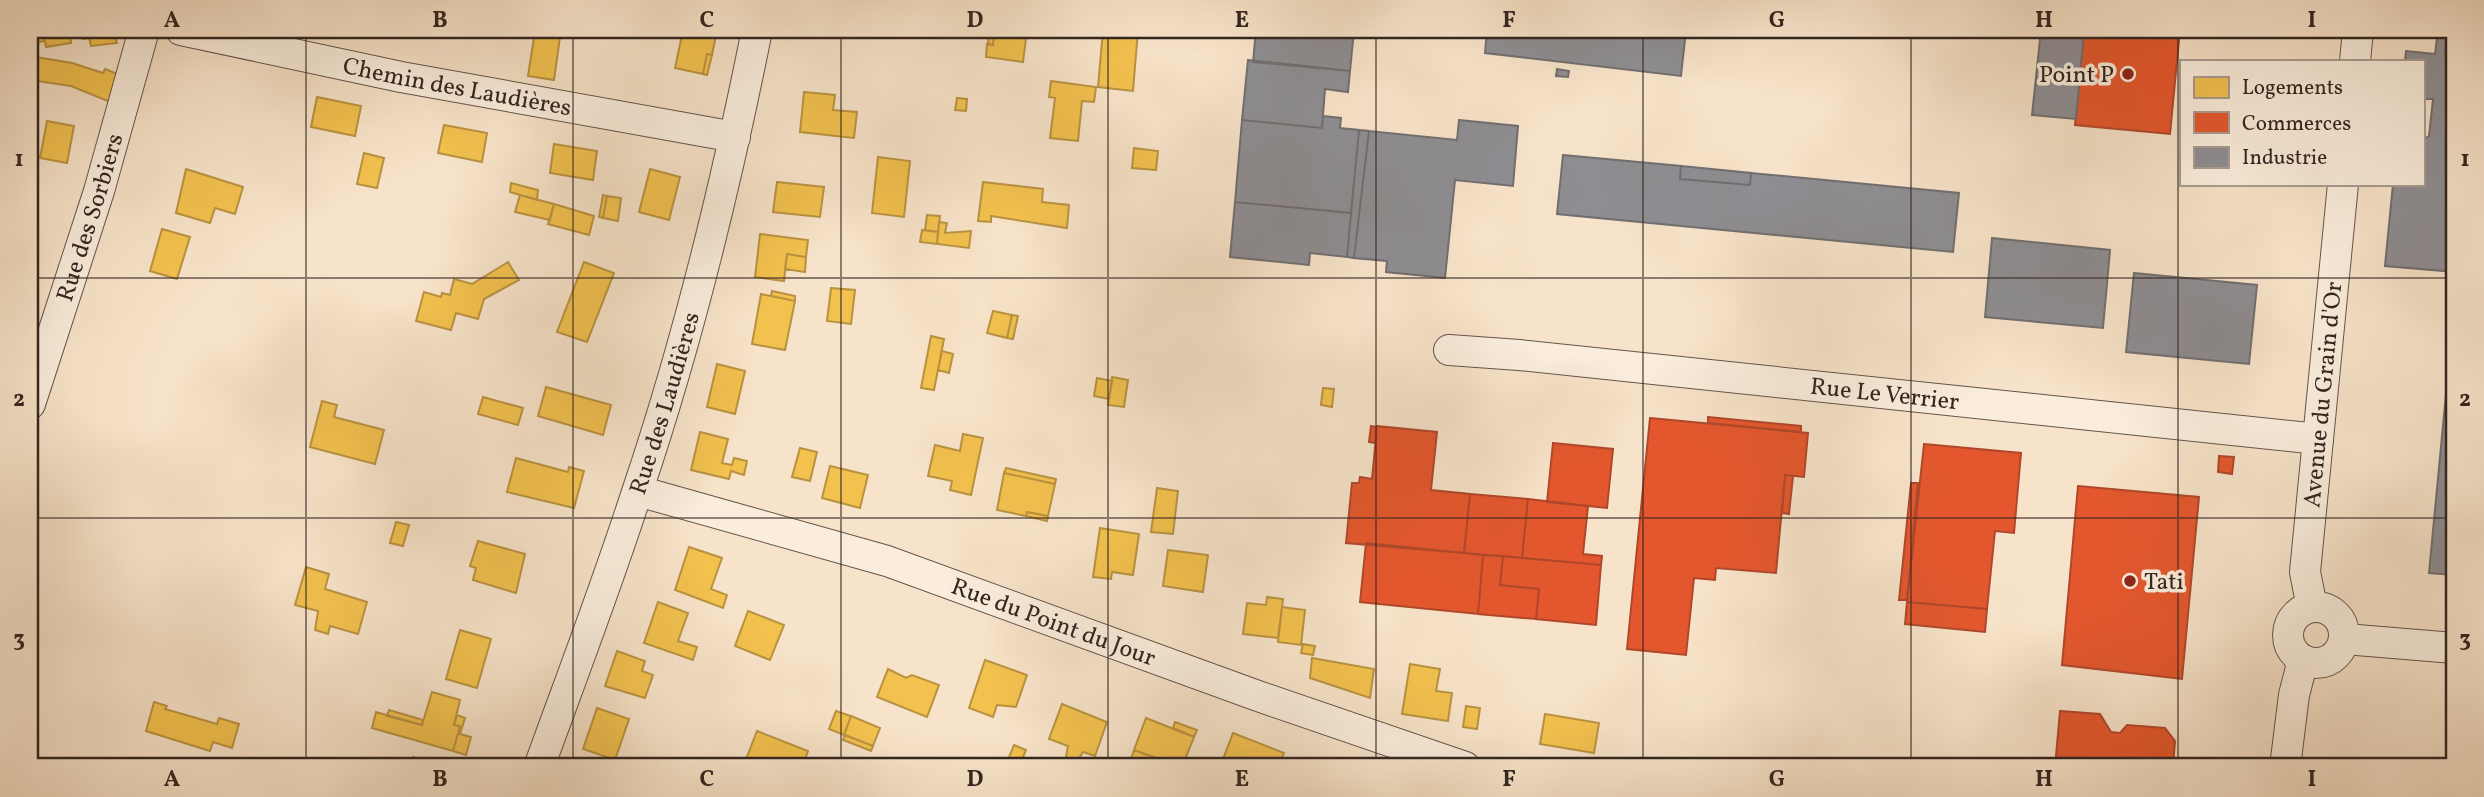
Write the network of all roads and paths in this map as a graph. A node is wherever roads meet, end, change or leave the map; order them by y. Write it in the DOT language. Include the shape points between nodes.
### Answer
graph roads {
  1 [pos="144,30"];
  2 [pos="181,30"];
  3 [pos="757,30"];
  4 [pos="2358,30"];
  5 [pos="2355,60"];
  6 [pos="735,137"];
  7 [pos="2343,186"];
  8 [pos="1449,350"];
  9 [pos="30,404"];
  10 [pos="2318,439"];
  11 [pos="638,491"];
  12 [pos="2312,607"];
  13 [pos="2345,639"];
  14 [pos="2454,648"];
  15 [pos="2303,660"];
  16 [pos="539,767"];
  17 [pos="1465,767"];
  18 [pos="2285,767"];
  1 -- 9 [label="street, Rue des Sorbiers" via="99,191"];
  2 -- 6 [label="street, Chemin des Laudières" via="401,77"];
  3 -- 6 [label="street, Rue des Laudières"];
  4 -- 5 [label="street"];
  6 -- 11 [label="street, Rue des Laudières"];
  7 -- 10 [label="street, Avenue du Grain d'Or"];
  8 -- 10 [label="street, Rue Le Verrier"];
  10 -- 12 [label="street, Avenue du Grain d'Or" via="2305,572"];
  11 -- 16 [label="street, Rue des Laudières"];
  11 -- 17 [label="street, Rue du Point du Jour" via="887,561"];
  12 -- 13 [label="street" via="2326,608 2339,617"];
  12 -- 15 [label="street" via="2298,613 2288,632 2289,644"];
  13 -- 14 [label="street"];
  13 -- 15 [label="street" via="2333,658 2322,663"];
  15 -- 18 [label="street"];
}
